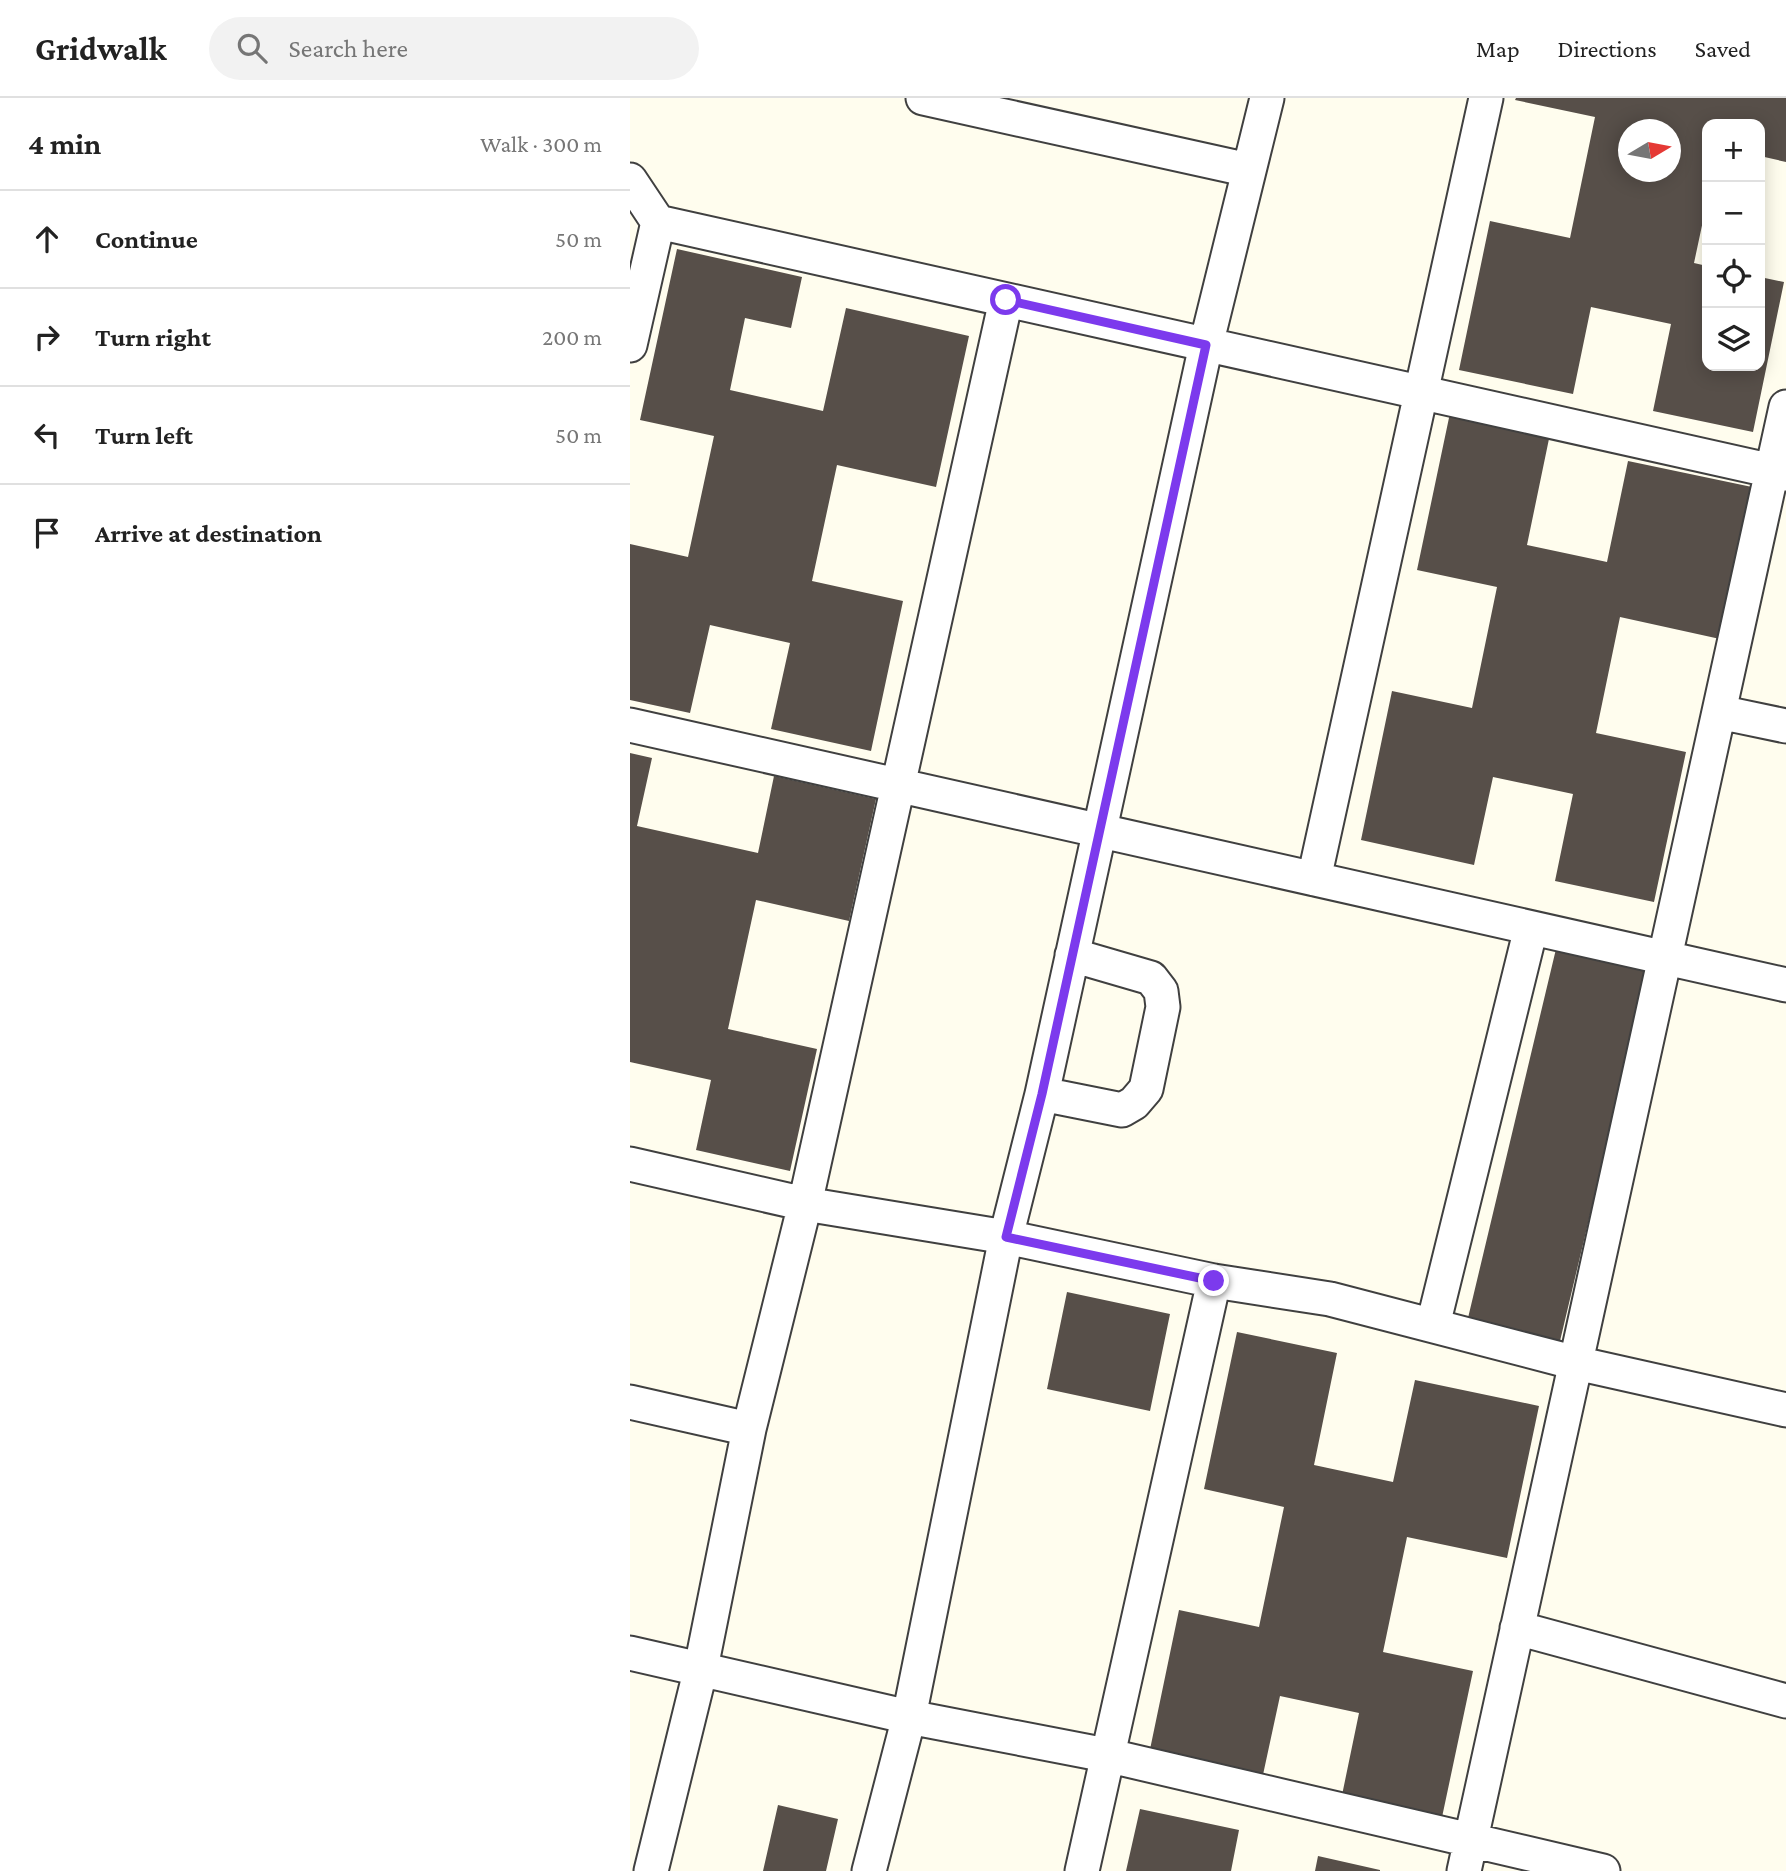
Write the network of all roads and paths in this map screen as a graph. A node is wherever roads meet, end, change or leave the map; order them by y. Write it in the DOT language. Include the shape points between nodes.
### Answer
graph roads {
  1 [pos="923,98"];
  2 [pos="1267,98"];
  3 [pos="1486,98"];
  4 [pos="1249,170"];
  5 [pos="630,180"];
  6 [pos="658,222"];
  7 [pos="1006,300"];
  8 [pos="630,345"];
  9 [pos="1206,345"];
  10 [pos="1421,393"];
  11 [pos="1786,407"];
  12 [pos="1779,472"];
  13 [pos="1719,712"];
  14 [pos="630,725"];
  15 [pos="1786,726"];
  16 [pos="898,785"];
  17 [pos="1100,829"];
  18 [pos="1314,879"];
  19 [pos="1531,928"];
  20 [pos="1072,955"];
  21 [pos="1665,958"];
  22 [pos="1786,985"];
  23 [pos="1042,1094"];
  24 [pos="630,1164"];
  25 [pos="805,1204"];
  26 [pos="1006,1237"];
  27 [pos="1214,1281"];
  28 [pos="1433,1325"];
  29 [pos="1576,1363"];
  30 [pos="630,1402"];
  31 [pos="1786,1410"];
  32 [pos="749,1429"];
  33 [pos="1517,1628"];
  34 [pos="630,1653"];
  35 [pos="701,1668"];
  36 [pos="1786,1701"];
  37 [pos="909,1717"];
  38 [pos="1106,1755"];
  39 [pos="1468,1856"];
  40 [pos="651,1871"];
  41 [pos="869,1871"];
  42 [pos="1082,1871"];
  43 [pos="1603,1871"];
  1 -- 4 [label="street"];
  2 -- 4 [label="street"];
  3 -- 10 [label="street"];
  4 -- 9 [label="street"];
  5 -- 6 [label="street"];
  6 -- 7 [label="street"];
  6 -- 8 [label="street"];
  7 -- 9 [label="street"];
  7 -- 16 [label="street"];
  9 -- 10 [label="street"];
  9 -- 17 [label="street"];
  10 -- 12 [label="street"];
  10 -- 18 [label="street"];
  11 -- 12 [label="street"];
  12 -- 13 [label="street"];
  13 -- 15 [label="street"];
  13 -- 21 [label="street"];
  14 -- 16 [label="street"];
  16 -- 17 [label="street"];
  16 -- 25 [label="street"];
  17 -- 18 [label="street"];
  17 -- 20 [label="street"];
  18 -- 19 [label="street"];
  19 -- 21 [label="street"];
  19 -- 28 [label="street"];
  20 -- 23 [label="street"];
  20 -- 23 [label="street" via="1151,978 1161,991 1163,1007 1146,1089 1122,1110"];
  21 -- 22 [label="street"];
  21 -- 29 [label="street"];
  23 -- 26 [label="street"];
  24 -- 25 [label="street"];
  25 -- 26 [label="street"];
  25 -- 32 [label="street"];
  26 -- 27 [label="street"];
  26 -- 37 [label="street"];
  27 -- 28 [label="street" via="1331,1299"];
  27 -- 38 [label="street"];
  28 -- 29 [label="street"];
  29 -- 31 [label="street"];
  29 -- 33 [label="street"];
  30 -- 32 [label="street"];
  32 -- 35 [label="street"];
  33 -- 36 [label="street"];
  33 -- 39 [label="street"];
  34 -- 35 [label="street"];
  35 -- 37 [label="street"];
  35 -- 40 [label="street"];
  37 -- 38 [label="street"];
  37 -- 41 [label="street"];
  38 -- 39 [label="street"];
  38 -- 42 [label="street"];
  39 -- 43 [label="street"];
}
